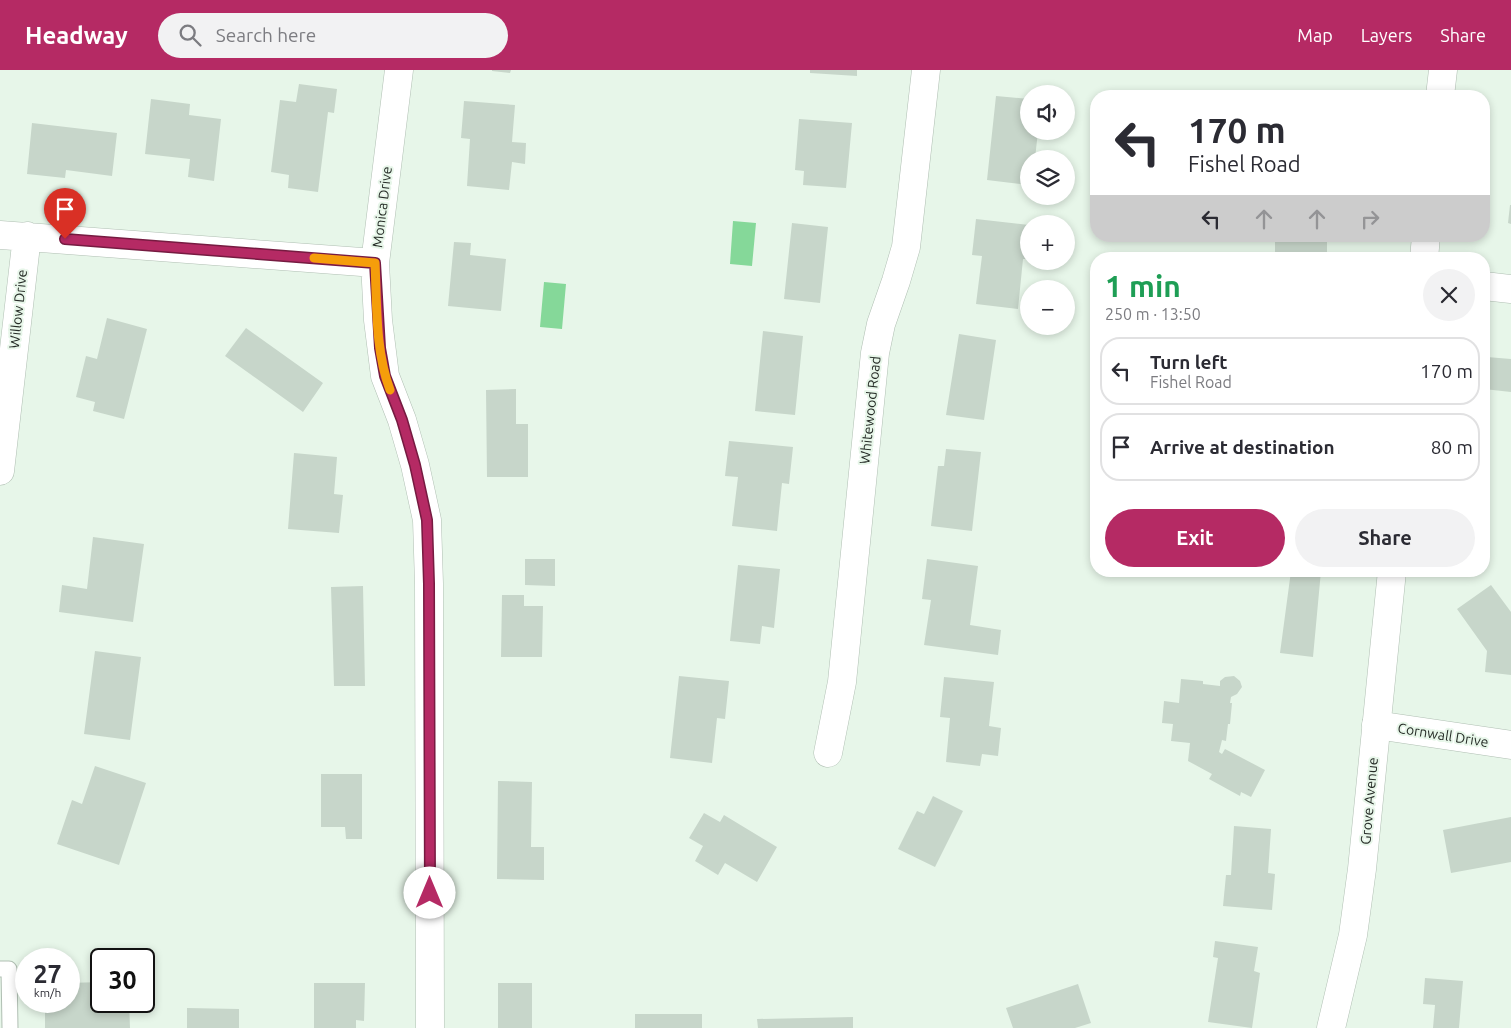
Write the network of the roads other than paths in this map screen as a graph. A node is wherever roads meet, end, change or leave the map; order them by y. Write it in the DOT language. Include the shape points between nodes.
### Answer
graph roads {
  1 [pos="398,70"];
  2 [pos="926,70"];
  3 [pos="1443,70"];
  4 [pos="1441,90"];
  5 [pos="0,235"];
  6 [pos="27,236"];
  7 [pos="375,263"];
  8 [pos="1490,287"];
  9 [pos="1511,289"];
  10 [pos="0,471"];
  11 [pos="1391,577"];
  12 [pos="1376,725"];
  13 [pos="1511,745"];
  14 [pos="828,753"];
  15 [pos="0,969"];
  16 [pos="10,1028"];
  17 [pos="430,1028"];
  18 [pos="1331,1028"];
  1 -- 7 [label="street, Monica Drive"];
  2 -- 14 [label="street, Whitewood Road" via="906,247 875,353 842,682"];
  3 -- 4 [label="street"];
  5 -- 6 [label="street"];
  6 -- 7 [label="street"];
  6 -- 10 [label="street, Willow Drive"];
  7 -- 17 [label="street, Monica Drive" via="380,348 385,376 402,420 427,520"];
  8 -- 9 [label="street"];
  11 -- 12 [label="street, Grove Avenue"];
  12 -- 13 [label="street, Cornwall Drive"];
  12 -- 18 [label="street, Grove Avenue" via="1353,935"];
  15 -- 16 [label="lane" via="9,968"];
}
